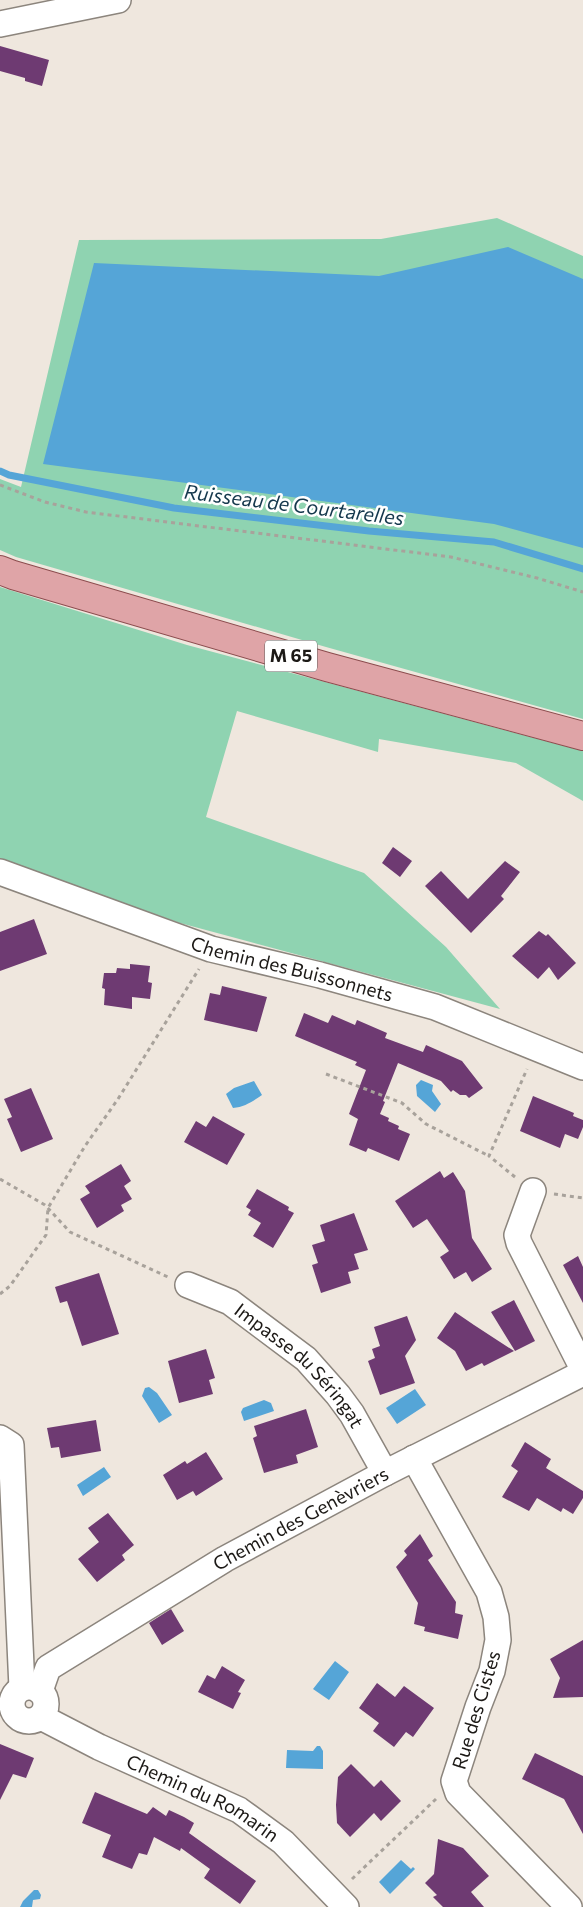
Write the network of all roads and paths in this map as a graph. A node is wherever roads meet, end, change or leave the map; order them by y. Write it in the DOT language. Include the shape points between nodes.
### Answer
graph roads {
  1 [pos="118,0"];
  2 [pos="0,24"];
  3 [pos="0,485"];
  4 [pos="0,570"];
  5 [pos="583,592"];
  6 [pos="583,736"];
  7 [pos="0,872"];
  8 [pos="211,949"];
  9 [pos="536,1048"];
  10 [pos="583,1068"];
  11 [pos="326,1074"];
  12 [pos="489,1156"];
  13 [pos="0,1179"];
  14 [pos="533,1191"];
  15 [pos="48,1208"];
  16 [pos="188,1285"];
  17 [pos="0,1294"];
  18 [pos="583,1371"];
  19 [pos="0,1438"];
  20 [pos="414,1458"];
  21 [pos="385,1473"];
  22 [pos="24,1691"];
  23 [pos="454,1781"];
  24 [pos="341,1901"];
  25 [pos="569,1907"];
  1 -- 2 [label="street"];
  3 -- 5 [label="path" via="45,502 86,512 451,557"];
  4 -- 6 [label="main road, M 65" via="327,666"];
  7 -- 8 [label="street, Chemin des Buissonnets"];
  8 -- 9 [label="street, Chemin des Buissonnets" via="435,1007"];
  8 -- 15 [label="path"];
  9 -- 10 [label="street, Chemin des Buissonnets"];
  9 -- 12 [label="path"];
  11 -- 12 [label="path" via="402,1103 426,1124"];
  12 -- 14 [label="path"];
  13 -- 15 [label="path"];
  14 -- 18 [label="street" via="517,1235 519,1243"];
  15 -- 16 [label="path" via="70,1232"];
  15 -- 17 [label="path" via="46,1235 10,1286"];
  16 -- 21 [label="street, Impasse du Séringat" via="230,1302 306,1359 352,1414"];
  18 -- 20 [label="street, Chemin des Genèvriers"];
  19 -- 22 [label="street" via="11,1445 19,1643 43,1662"];
  20 -- 21 [label="street, Chemin des Genèvriers"];
  20 -- 23 [label="street, Rue des Cistes" via="489,1592 496,1617 498,1640 492,1671"];
  21 -- 22 [label="street, Chemin des Genèvriers" via="225,1559"];
  22 -- 24 [label="street, Chemin du Romarin" via="15,1715 25,1721 36,1720 40,1716 99,1747 239,1810 283,1842"];
  23 -- 24 [label="path"];
  23 -- 25 [label="street, Rue des Cistes" via="458,1793"];
}
